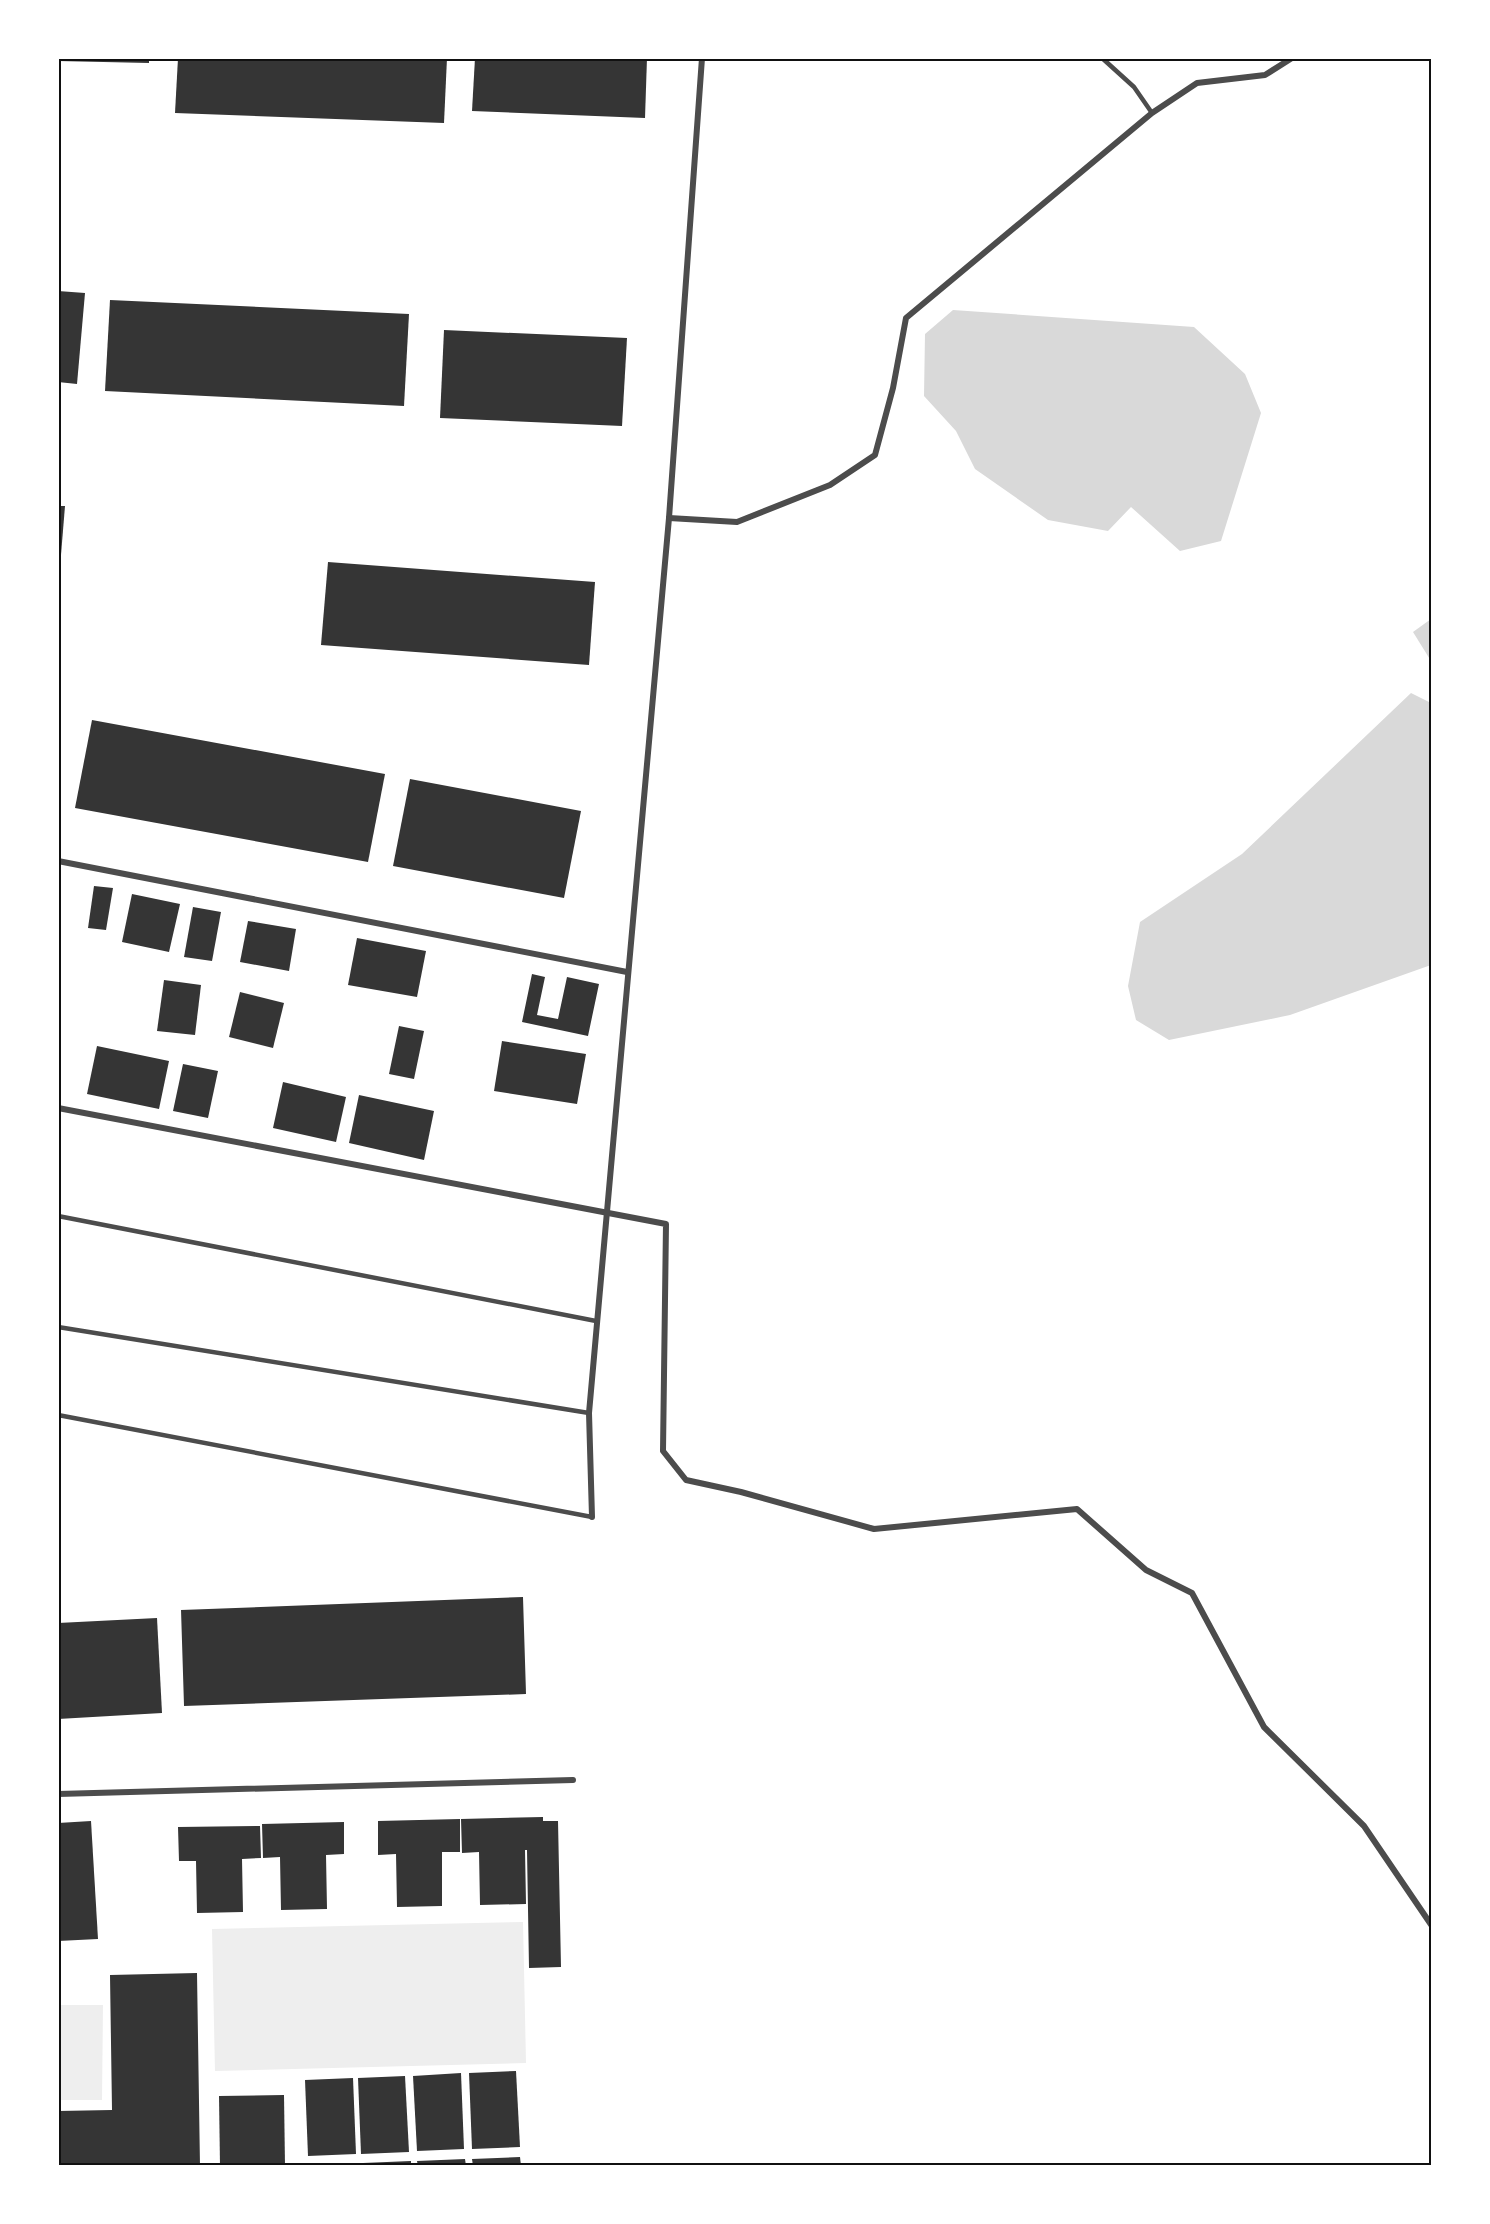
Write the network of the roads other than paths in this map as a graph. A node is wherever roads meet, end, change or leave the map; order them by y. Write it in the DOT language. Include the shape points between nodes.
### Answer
graph roads {
  1 [pos="702,58"];
  2 [pos="1102,58"];
  3 [pos="1292,58"];
  4 [pos="1152,114"];
  5 [pos="669,518"];
  6 [pos="58,861"];
  7 [pos="627,972"];
  8 [pos="58,1108"];
  9 [pos="606,1211"];
  10 [pos="58,1216"];
  11 [pos="596,1321"];
  12 [pos="58,1327"];
  13 [pos="589,1413"];
  14 [pos="58,1415"];
  15 [pos="592,1517"];
  16 [pos="573,1780"];
  17 [pos="58,1794"];
  18 [pos="1431,1926"];
  1 -- 5 [label="street"];
  2 -- 4 [label="lane" via="1134,87"];
  3 -- 4 [label="street" via="1264,75 1197,83"];
  4 -- 5 [label="street" via="906,318 875,455 830,485 737,522"];
  5 -- 7 [label="street"];
  6 -- 7 [label="street"];
  7 -- 9 [label="street"];
  8 -- 9 [label="street"];
  9 -- 11 [label="street"];
  9 -- 18 [label="street" via="666,1224 663,1451 686,1480 874,1529 1077,1509 1146,1570 1192,1593 1264,1727 1364,1826"];
  10 -- 11 [label="lane"];
  11 -- 13 [label="street"];
  12 -- 13 [label="lane"];
  13 -- 15 [label="street"];
  14 -- 15 [label="lane"];
  16 -- 17 [label="street"];
}
